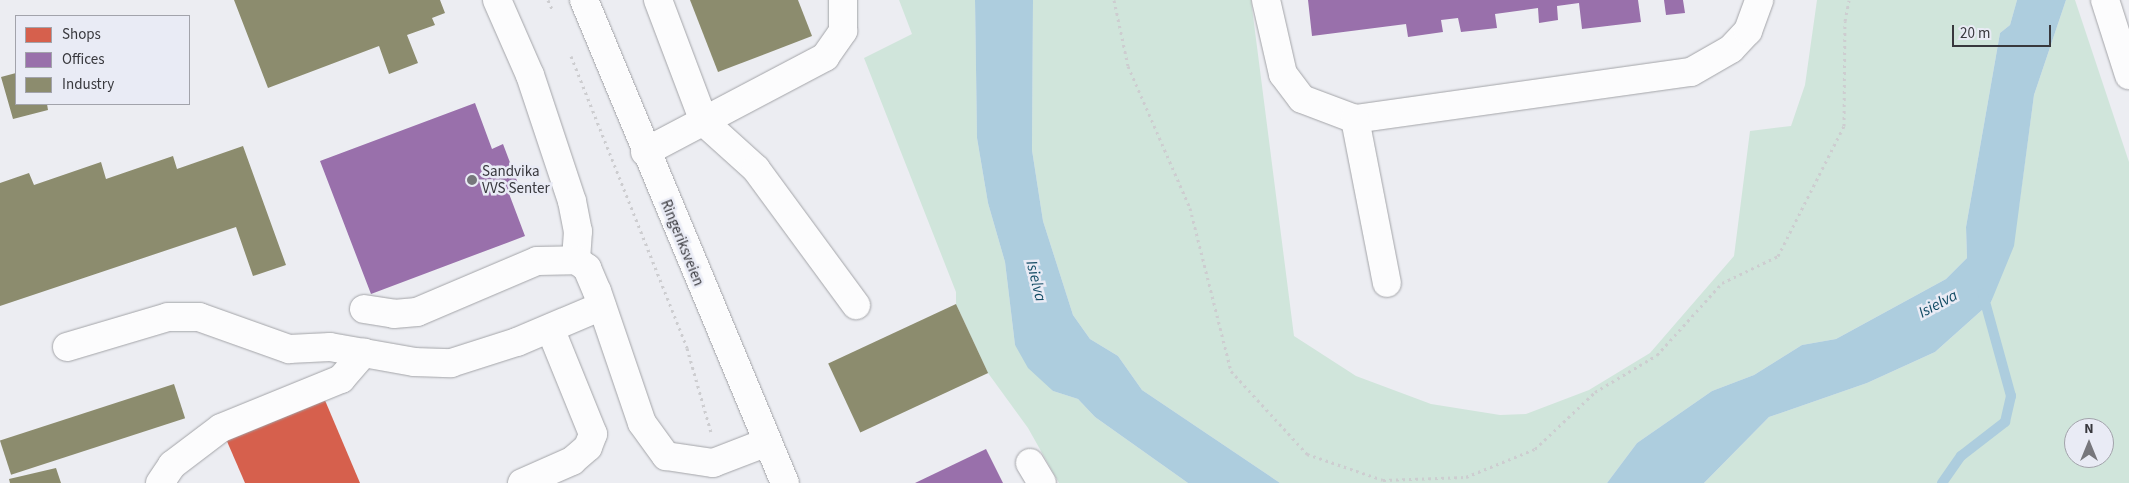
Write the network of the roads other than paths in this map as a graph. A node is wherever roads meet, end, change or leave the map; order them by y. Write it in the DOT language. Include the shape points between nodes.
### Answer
graph roads {
  1 [pos="497,0"];
  2 [pos="584,0"];
  3 [pos="658,0"];
  4 [pos="843,0"];
  5 [pos="1266,0"];
  6 [pos="1760,0"];
  7 [pos="2105,0"];
  8 [pos="2129,75"];
  9 [pos="1355,119"];
  10 [pos="704,122"];
  11 [pos="645,152"];
  12 [pos="576,260"];
  13 [pos="1386,283"];
  14 [pos="856,305"];
  15 [pos="602,306"];
  16 [pos="364,309"];
  17 [pos="550,328"];
  18 [pos="67,347"];
  19 [pos="364,353"];
  20 [pos="765,443"];
  21 [pos="686,472"];
  22 [pos="160,483"];
  23 [pos="522,483"];
  24 [pos="785,483"];
  1 -- 12 [label="main road" via="530,75 572,201"];
  2 -- 11 [label="main road, Ringeriksveien"];
  3 -- 10 [label="main road"];
  4 -- 10 [label="main road" via="843,31 825,57"];
  5 -- 9 [label="main road" via="1283,74 1302,99"];
  6 -- 9 [label="main road" via="1748,31 1731,49 1691,72"];
  7 -- 8 [label="main road"];
  9 -- 13 [label="main road"];
  10 -- 11 [label="main road"];
  10 -- 14 [label="main road" via="756,169"];
  11 -- 20 [label="main road, Ringeriksveien"];
  12 -- 15 [label="main road" via="587,268"];
  12 -- 16 [label="main road" via="537,261 417,312 394,314"];
  15 -- 17 [label="main road"];
  15 -- 21 [label="main road" via="642,423 666,456"];
  17 -- 19 [label="main road" via="451,363"];
  17 -- 23 [label="main road" via="593,434 588,447 572,461"];
  18 -- 19 [label="main road" via="168,317 200,317 289,349 330,347"];
  19 -- 22 [label="main road" via="341,379 221,428 172,464"];
  20 -- 21 [label="main road"];
  20 -- 24 [label="main road, Ringeriksveien"];
}
